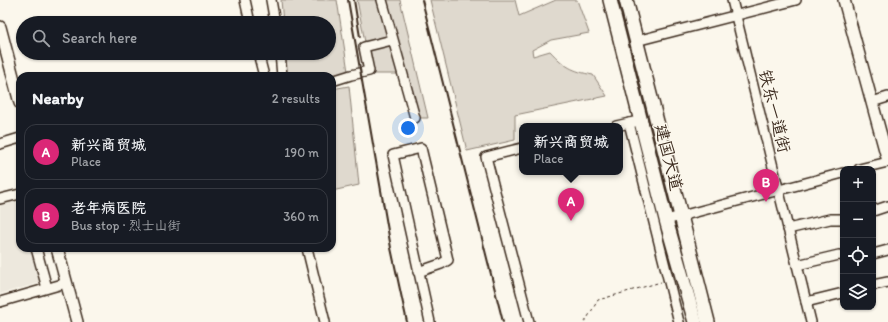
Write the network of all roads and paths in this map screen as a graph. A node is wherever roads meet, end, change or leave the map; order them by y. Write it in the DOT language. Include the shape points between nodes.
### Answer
graph roads {
  1 [pos="244,0"];
  2 [pos="271,0"];
  3 [pos="382,0"];
  4 [pos="610,0"];
  5 [pos="626,0"];
  6 [pos="732,0"];
  7 [pos="796,0"];
  8 [pos="844,0"];
  9 [pos="248,16"];
  10 [pos="274,16"];
  11 [pos="735,16"];
  12 [pos="0,27"];
  13 [pos="392,40"];
  14 [pos="636,41"];
  15 [pos="260,60"];
  16 [pos="281,60"];
  17 [pos="263,72"];
  18 [pos="282,72"];
  19 [pos="336,80"];
  20 [pos="16,88"];
  21 [pos="888,97"];
  22 [pos="872,102"];
  23 [pos="415,118"];
  24 [pos="635,121"];
  25 [pos="623,124"];
  26 [pos="16,139"];
  27 [pos="0,144"];
  28 [pos="519,149"];
  29 [pos="888,162"];
  30 [pos="871,166"];
  31 [pos="840,174"];
  32 [pos="778,190"];
  33 [pos="16,195"];
  34 [pos="0,199"];
  35 [pos="888,206"];
  36 [pos="876,210"];
  37 [pos="681,215"];
  38 [pos="840,218"];
  39 [pos="666,220"];
  40 [pos="788,229"];
  41 [pos="888,250"];
  42 [pos="37,252"];
  43 [pos="58,252"];
  44 [pos="308,252"];
  45 [pos="876,253"];
  46 [pos="840,255"];
  47 [pos="797,265"];
  48 [pos="418,272"];
  49 [pos="668,280"];
  50 [pos="888,282"];
  51 [pos="66,283"];
  52 [pos="876,284"];
  53 [pos="47,288"];
  54 [pos="840,294"];
  55 [pos="0,302"];
  56 [pos="806,302"];
  57 [pos="77,322"];
  58 [pos="325,322"];
  59 [pos="430,322"];
  60 [pos="529,322"];
  61 [pos="585,322"];
  62 [pos="679,322"];
  63 [pos="695,322"];
  64 [pos="708,322"];
  65 [pos="811,322"];
  1 -- 9 [label="street"];
  2 -- 10 [label="street"];
  3 -- 13 [label="street"];
  4 -- 24 [label="highway, 建国大道"];
  5 -- 14 [label="highway, 建国大道"];
  6 -- 11 [label="street, 铁东一道街"];
  7 -- 11 [label="street"];
  8 -- 22 [label="main road"];
  11 -- 14 [label="street"];
  11 -- 32 [label="street, 铁东一道街"];
  12 -- 20 [label="main road"];
  13 -- 19 [label="street" via="364,47 369,71"];
  13 -- 23 [label="street"];
  14 -- 37 [label="highway, 建国大道"];
  15 -- 17 [label="street"];
  16 -- 18 [label="street"];
  21 -- 22 [label="street"];
  22 -- 29 [label="main road"];
  24 -- 25 [label="street"];
  24 -- 39 [label="highway, 建国大道"];
  24 -- 49 [label="street"];
  26 -- 27 [label="street"];
  28 -- 60 [label="street" via="486,157"];
  29 -- 30 [label="street"];
  31 -- 32 [label="street"];
  32 -- 37 [label="street"];
  32 -- 40 [label="street, 铁东一道街"];
  33 -- 34 [label="street"];
  35 -- 36 [label="street"];
  37 -- 39 [label="street"];
  37 -- 64 [label="highway, 建国大道"];
  38 -- 40 [label="street"];
  39 -- 63 [label="highway, 建国大道"];
  40 -- 47 [label="street, 铁东一道街"];
  41 -- 45 [label="street"];
  42 -- 53 [label="street"];
  43 -- 51 [label="main road"];
  44 -- 58 [label="street"];
  46 -- 47 [label="street"];
  47 -- 56 [label="street, 铁东一道街"];
  48 -- 48 [label="street" via="448,260 421,148 393,155"];
  48 -- 59 [label="street"];
  49 -- 61 [label="path" via="598,300"];
  49 -- 62 [label="street"];
  50 -- 52 [label="street"];
  51 -- 53 [label="street"];
  51 -- 57 [label="main road"];
  53 -- 55 [label="street"];
  54 -- 56 [label="street"];
  56 -- 65 [label="street, 铁东一道街"];
}
